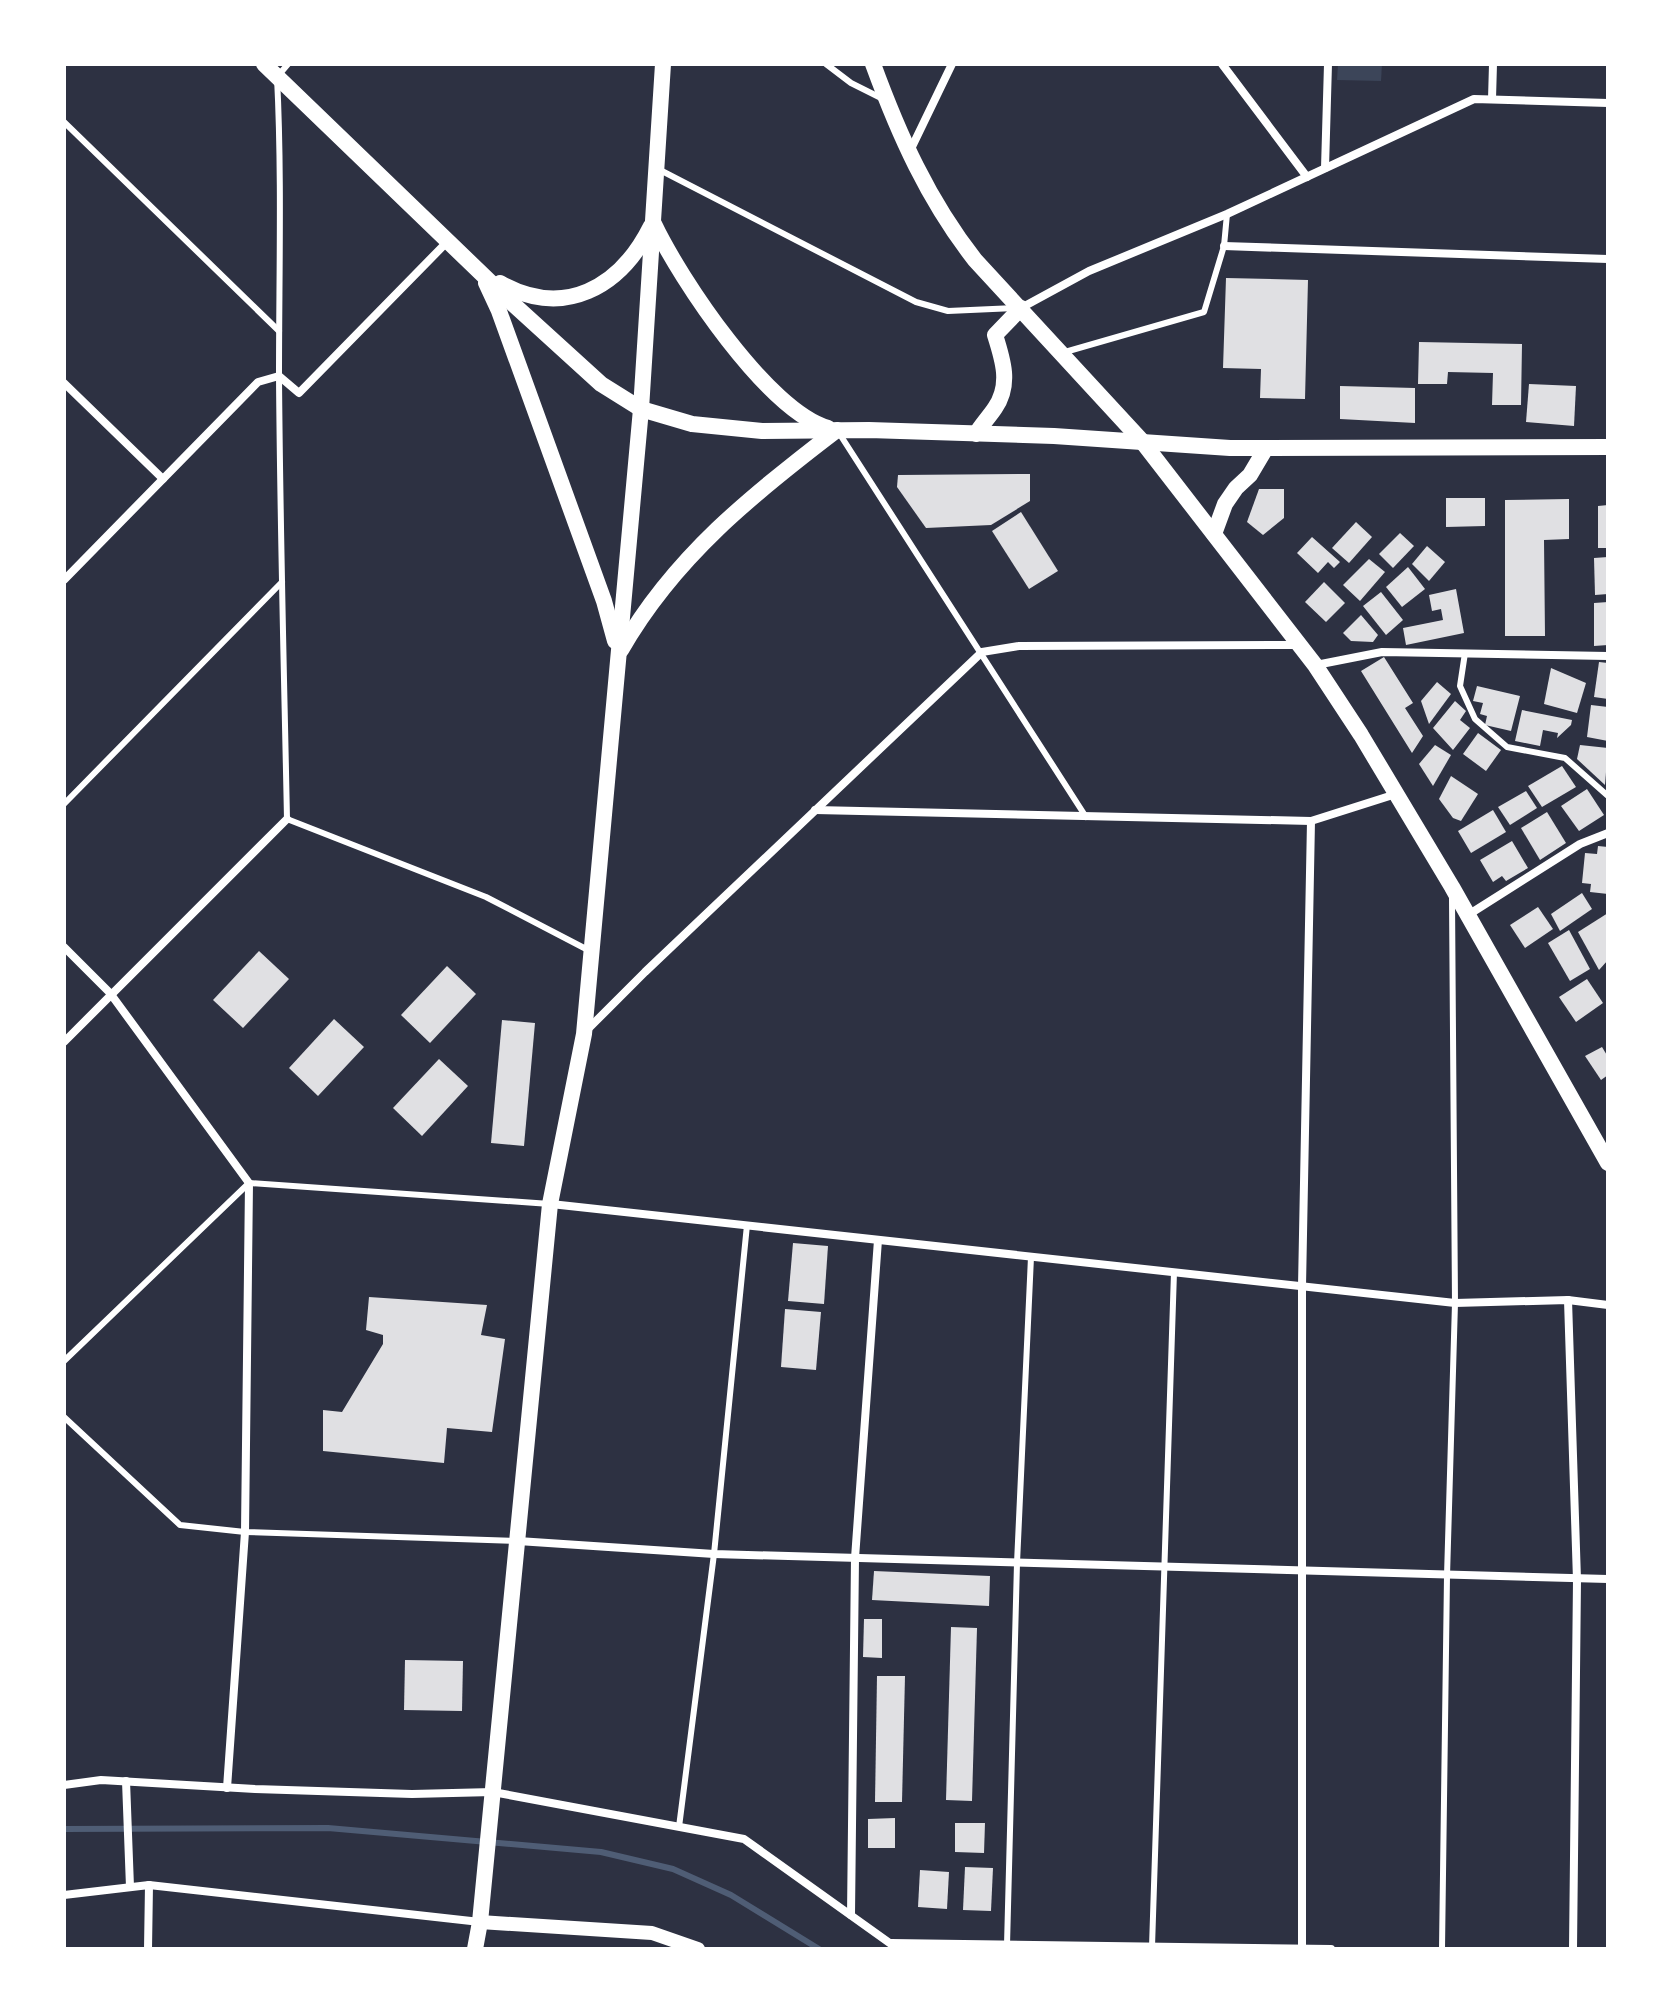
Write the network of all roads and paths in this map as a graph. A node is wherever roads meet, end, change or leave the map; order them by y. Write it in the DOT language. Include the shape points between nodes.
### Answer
graph roads {
  1 [pos="264,64"];
  2 [pos="663,64"];
  3 [pos="826,64"];
  4 [pos="873,64"];
  5 [pos="952,64"];
  6 [pos="1222,64"];
  7 [pos="1328,64"];
  8 [pos="1493,64"];
  9 [pos="283,70"];
  10 [pos="1492,99"];
  11 [pos="887,101"];
  12 [pos="1608,103"];
  13 [pos="64,122"];
  14 [pos="909,154"];
  15 [pos="1325,168"];
  16 [pos="656,169"];
  17 [pos="1307,177"];
  18 [pos="1227,214"];
  19 [pos="653,221"];
  20 [pos="448,241"];
  21 [pos="1224,246"];
  22 [pos="1608,259"];
  23 [pos="480,272"];
  24 [pos="1021,308"];
  25 [pos="279,331"];
  26 [pos="1062,353"];
  27 [pos="279,376"];
  28 [pos="64,383"];
  29 [pos="641,409"];
  30 [pos="837,430"];
  31 [pos="976,434"];
  32 [pos="1141,440"];
  33 [pos="1608,447"];
  34 [pos="1266,448"];
  35 [pos="163,479"];
  36 [pos="1214,534"];
  37 [pos="64,580"];
  38 [pos="282,582"];
  39 [pos="1300,645"];
  40 [pos="982,652"];
  41 [pos="1465,653"];
  42 [pos="618,655"];
  43 [pos="1608,656"];
  44 [pos="1315,665"];
  45 [pos="1396,793"];
  46 [pos="1608,796"];
  47 [pos="64,804"];
  48 [pos="815,810"];
  49 [pos="1086,817"];
  50 [pos="287,819"];
  51 [pos="1311,821"];
  52 [pos="1608,833"];
  53 [pos="1452,887"];
  54 [pos="1468,915"];
  55 [pos="64,947"];
  56 [pos="590,951"];
  57 [pos="110,993"];
  58 [pos="584,1034"];
  59 [pos="64,1042"];
  60 [pos="1608,1163"];
  61 [pos="249,1183"];
  62 [pos="550,1204"];
  63 [pos="747,1225"];
  64 [pos="878,1240"];
  65 [pos="1031,1257"];
  66 [pos="1174,1272"];
  67 [pos="1302,1286"];
  68 [pos="1568,1300"];
  69 [pos="1455,1303"];
  70 [pos="1608,1305"];
  71 [pos="64,1361"];
  72 [pos="64,1417"];
  73 [pos="245,1532"];
  74 [pos="517,1541"];
  75 [pos="714,1554"];
  76 [pos="855,1558"];
  77 [pos="1017,1563"];
  78 [pos="1162,1567"];
  79 [pos="1301,1571"];
  80 [pos="1447,1576"];
  81 [pos="1608,1579"];
  82 [pos="1577,1580"];
  83 [pos="126,1781"];
  84 [pos="64,1785"];
  85 [pos="227,1788"];
  86 [pos="493,1792"];
  87 [pos="679,1827"];
  88 [pos="149,1885"];
  89 [pos="130,1887"];
  90 [pos="64,1895"];
  91 [pos="851,1915"];
  92 [pos="480,1922"];
  93 [pos="1007,1945"];
  94 [pos="894,1946"];
  95 [pos="1152,1947"];
  96 [pos="148,1949"];
  97 [pos="475,1949"];
  98 [pos="698,1949"];
  99 [pos="1302,1949"];
  100 [pos="1331,1949"];
  101 [pos="1442,1949"];
  102 [pos="1573,1949"];
  1 -- 9 [label="main road"];
  2 -- 16 [label="main road"];
  3 -- 11 [label="lane"];
  4 -- 11 [label="main road"];
  5 -- 14 [label="street"];
  6 -- 17 [label="street"];
  7 -- 15 [label="street"];
  8 -- 10 [label="street"];
  9 -- 20 [label="main road"];
  9 -- 25 [label="lane"];
  10 -- 12 [label="street"];
  10 -- 15 [label="street" via="1474,99"];
  11 -- 14 [label="main road"];
  13 -- 25 [label="lane"];
  14 -- 24 [label="main road" via="951,230"];
  15 -- 17 [label="street"];
  16 -- 19 [label="main road"];
  16 -- 24 [label="lane" via="916,302 948,311"];
  17 -- 18 [label="street"];
  18 -- 21 [label="lane"];
  18 -- 24 [label="street" via="1089,271"];
  19 -- 23 [label="main road" via="623,268 572,297 527,296"];
  19 -- 29 [label="main road"];
  19 -- 30 [label="main road" via="688,286 754,369 798,411"];
  20 -- 23 [label="main road"];
  20 -- 27 [label="street" via="299,393"];
  21 -- 22 [label="street"];
  21 -- 26 [label="lane" via="1204,312"];
  23 -- 29 [label="main road" via="601,384"];
  23 -- 42 [label="main road" via="499,311 604,601"];
  24 -- 26 [label="main road"];
  24 -- 31 [label="main road" via="995,335 1005,373 1003,390"];
  25 -- 27 [label="lane"];
  26 -- 32 [label="main road"];
  27 -- 35 [label="street" via="258,382"];
  27 -- 38 [label="lane"];
  28 -- 35 [label="street"];
  29 -- 30 [label="main road" via="706,426"];
  29 -- 42 [label="main road"];
  30 -- 31 [label="main road"];
  30 -- 40 [label="lane"];
  30 -- 42 [label="main road" via="754,493 696,547 639,617"];
  31 -- 32 [label="main road"];
  32 -- 34 [label="main road"];
  32 -- 36 [label="main road"];
  33 -- 34 [label="main road"];
  34 -- 36 [label="main road" via="1225,504"];
  35 -- 37 [label="street"];
  36 -- 39 [label="main road"];
  38 -- 47 [label="lane"];
  38 -- 50 [label="lane"];
  39 -- 40 [label="street" via="1019,646"];
  39 -- 44 [label="main road"];
  40 -- 48 [label="street"];
  40 -- 49 [label="lane"];
  41 -- 43 [label="street"];
  41 -- 44 [label="street" via="1382,652"];
  41 -- 46 [label="lane" via="1460,686 1475,719 1507,747 1565,758"];
  42 -- 56 [label="main road"];
  44 -- 45 [label="main road"];
  45 -- 51 [label="street"];
  45 -- 53 [label="main road"];
  48 -- 49 [label="street"];
  48 -- 58 [label="street"];
  49 -- 51 [label="street"];
  50 -- 56 [label="lane" via="486,897"];
  50 -- 57 [label="street"];
  51 -- 67 [label="street"];
  52 -- 54 [label="street" via="1580,844"];
  53 -- 54 [label="main road"];
  53 -- 69 [label="lane"];
  54 -- 60 [label="main road"];
  55 -- 57 [label="street"];
  56 -- 58 [label="main road"];
  57 -- 59 [label="street"];
  57 -- 61 [label="street"];
  58 -- 62 [label="main road"];
  61 -- 62 [label="lane"];
  61 -- 71 [label="lane"];
  61 -- 73 [label="street"];
  62 -- 63 [label="street"];
  62 -- 74 [label="main road"];
  63 -- 64 [label="street"];
  63 -- 75 [label="lane"];
  64 -- 65 [label="street"];
  64 -- 76 [label="street"];
  65 -- 66 [label="street"];
  65 -- 77 [label="lane"];
  66 -- 67 [label="street"];
  66 -- 78 [label="lane"];
  67 -- 69 [label="street"];
  67 -- 79 [label="street"];
  68 -- 69 [label="street"];
  68 -- 70 [label="street"];
  68 -- 82 [label="street"];
  69 -- 80 [label="lane"];
  72 -- 73 [label="lane" via="180,1525"];
  73 -- 74 [label="lane"];
  73 -- 85 [label="street"];
  74 -- 75 [label="street"];
  74 -- 86 [label="main road"];
  75 -- 76 [label="street"];
  75 -- 87 [label="lane"];
  76 -- 77 [label="street"];
  76 -- 91 [label="street"];
  77 -- 78 [label="street"];
  77 -- 93 [label="lane"];
  78 -- 79 [label="street"];
  78 -- 95 [label="lane"];
  79 -- 80 [label="street"];
  79 -- 99 [label="street"];
  80 -- 82 [label="street"];
  80 -- 101 [label="lane"];
  81 -- 82 [label="street"];
  82 -- 102 [label="street"];
  83 -- 84 [label="street"];
  83 -- 85 [label="street"];
  83 -- 89 [label="street"];
  85 -- 86 [label="street"];
  86 -- 87 [label="street"];
  86 -- 92 [label="main road"];
  87 -- 91 [label="street" via="744,1839"];
  88 -- 89 [label="street"];
  88 -- 92 [label="street"];
  88 -- 96 [label="street"];
  89 -- 90 [label="street"];
  91 -- 94 [label="street"];
  92 -- 97 [label="main road"];
  92 -- 98 [label="street" via="652,1933"];
  93 -- 94 [label="street"];
  93 -- 95 [label="street"];
  95 -- 99 [label="street"];
  99 -- 100 [label="street"];
}
